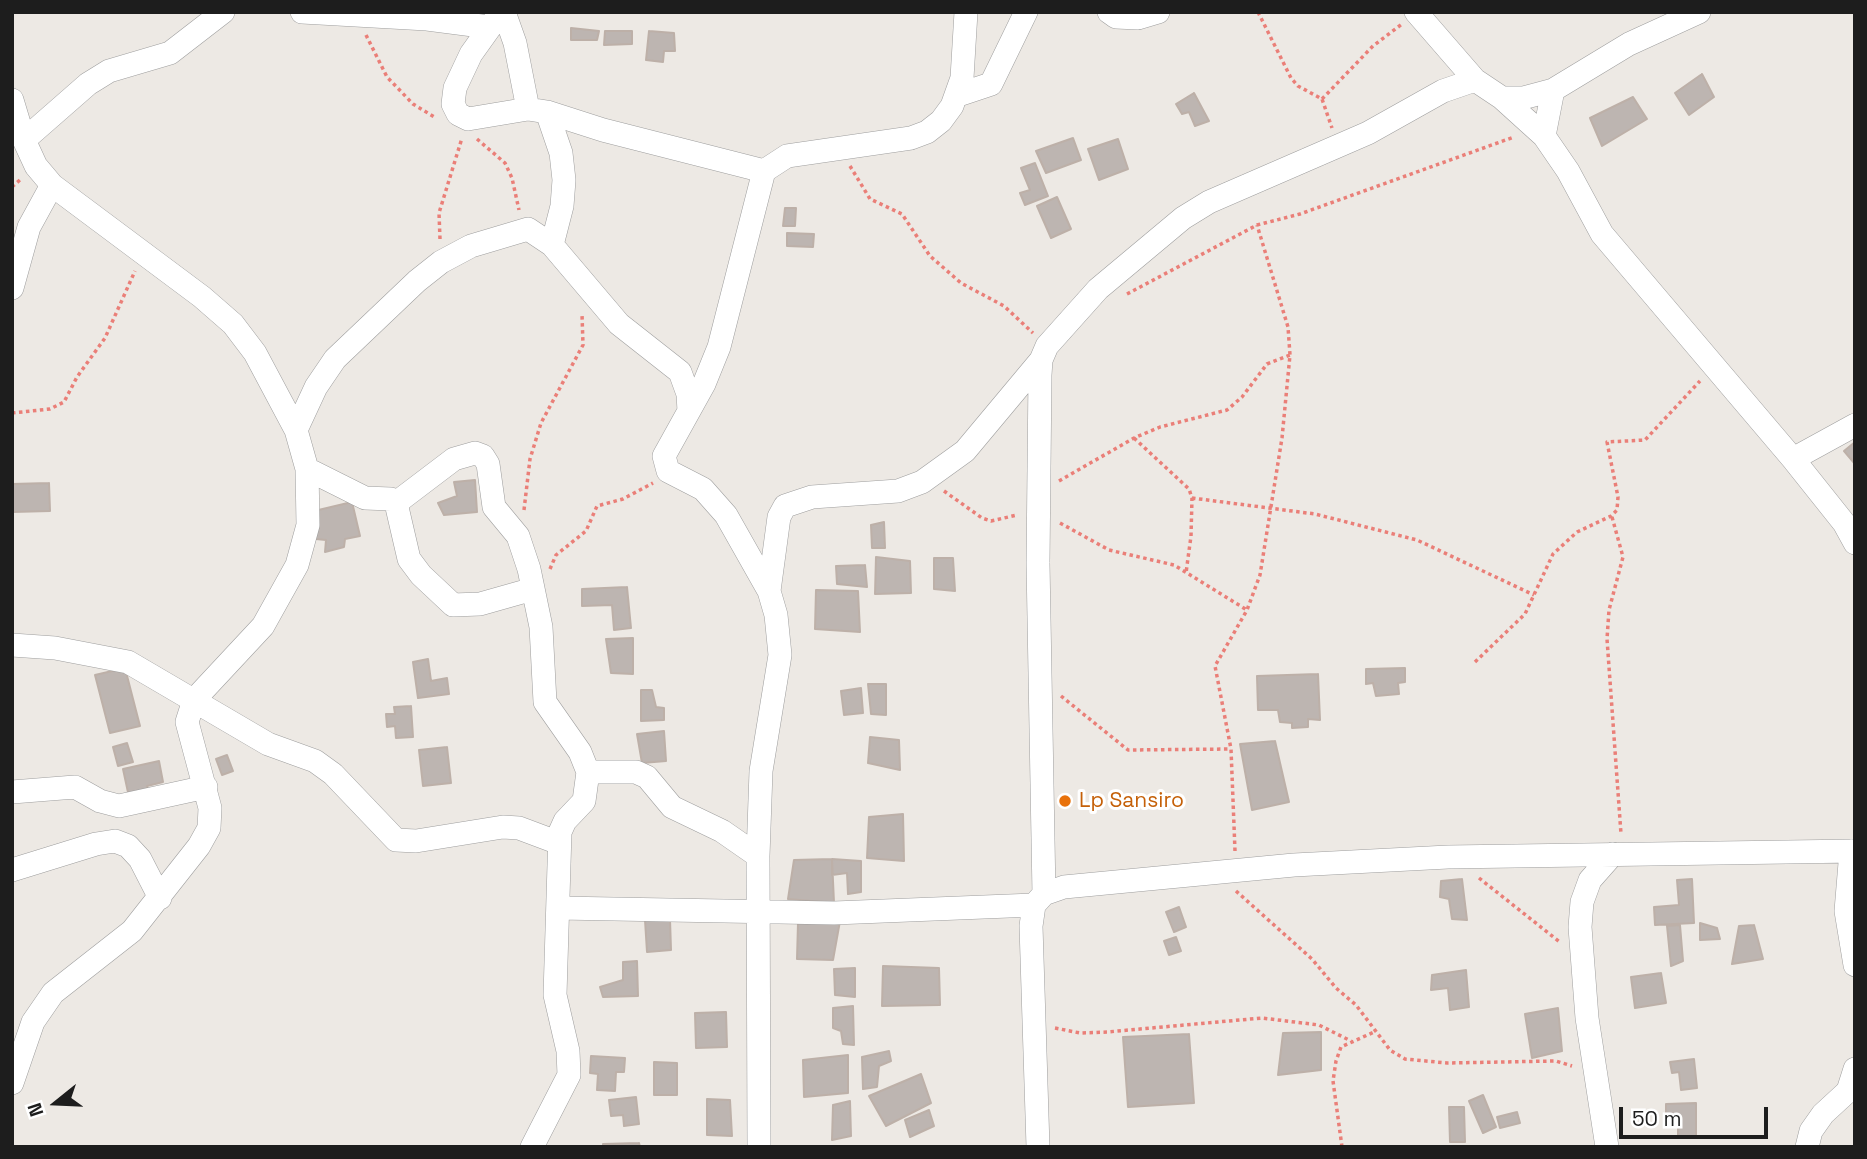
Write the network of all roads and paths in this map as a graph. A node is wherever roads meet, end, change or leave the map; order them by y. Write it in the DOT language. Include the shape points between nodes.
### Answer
graph roads {
  1 [pos="302,12"];
  2 [pos="966,12"];
  3 [pos="1026,12"];
  4 [pos="1109,12"];
  5 [pos="1158,12"];
  6 [pos="1258,12"];
  7 [pos="1416,12"];
  8 [pos="221,13"];
  9 [pos="1694,13"];
  10 [pos="378,14"];
  11 [pos="498,17"];
  12 [pos="1475,80"];
  13 [pos="1553,90"];
  14 [pos="958,95"];
  15 [pos="1502,98"];
  16 [pos="1322,99"];
  17 [pos="12,100"];
  18 [pos="538,111"];
  19 [pos="468,119"];
  20 [pos="1540,133"];
  21 [pos="24,140"];
  22 [pos="845,147"];
  23 [pos="1338,147"];
  24 [pos="764,171"];
  25 [pos="52,185"];
  26 [pos="1257,225"];
  27 [pos="552,245"];
  28 [pos="142,254"];
  29 [pos="441,262"];
  30 [pos="580,279"];
  31 [pos="12,288"];
  32 [pos="1126,295"];
  33 [pos="1044,353"];
  34 [pos="1290,355"];
  35 [pos="1713,367"];
  36 [pos="689,411"];
  37 [pos="12,413"];
  38 [pos="1855,425"];
  39 [pos="296,430"];
  40 [pos="1134,438"];
  41 [pos="1793,458"];
  42 [pos="307,469"];
  43 [pos="668,471"];
  44 [pos="922,482"];
  45 [pos="1192,498"];
  46 [pos="1039,502"];
  47 [pos="396,503"];
  48 [pos="1272,510"];
  49 [pos="1611,516"];
  50 [pos="518,536"];
  51 [pos="1855,543"];
  52 [pos="1185,573"];
  53 [pos="533,589"];
  54 [pos="769,590"];
  55 [pos="1535,596"];
  56 [pos="1247,610"];
  57 [pos="12,645"];
  58 [pos="1475,662"];
  59 [pos="1039,676"];
  60 [pos="194,700"];
  61 [pos="1231,749"];
  62 [pos="588,772"];
  63 [pos="206,787"];
  64 [pos="12,792"];
  65 [pos="559,843"];
  66 [pos="1853,851"];
  67 [pos="1618,854"];
  68 [pos="758,856"];
  69 [pos="1448,857"];
  70 [pos="12,870"];
  71 [pos="1226,871"];
  72 [pos="160,898"];
  73 [pos="1039,900"];
  74 [pos="559,908"];
  75 [pos="759,912"];
  76 [pos="1583,963"];
  77 [pos="1855,965"];
  78 [pos="1032,1014"];
  79 [pos="1375,1032"];
  80 [pos="1351,1041"];
  81 [pos="1855,1069"];
  82 [pos="1595,1079"];
  83 [pos="12,1083"];
  84 [pos="533,1147"];
  85 [pos="759,1147"];
  86 [pos="1038,1147"];
  87 [pos="1342,1147"];
  88 [pos="1606,1147"];
  89 [pos="1807,1147"];
  1 -- 10 [label="street"];
  2 -- 14 [label="street"];
  3 -- 14 [label="street" via="991,84"];
  4 -- 5 [label="street" via="1138,18"];
  6 -- 16 [label="path" via="1291,78"];
  7 -- 12 [label="street"];
  7 -- 16 [label="path" via="1373,46"];
  8 -- 21 [label="street" via="170,53 109,71 88,84"];
  9 -- 13 [label="street" via="1612,53"];
  10 -- 11 [label="street"];
  11 -- 18 [label="street" via="515,43"];
  11 -- 19 [label="street" via="471,54 455,88 453,104 458,114"];
  12 -- 15 [label="street"];
  12 -- 23 [label="street"];
  13 -- 15 [label="street"];
  13 -- 20 [label="street"];
  14 -- 22 [label="street" via="941,121 927,132"];
  15 -- 20 [label="street"];
  16 -- 23 [label="path"];
  17 -- 21 [label="street"];
  18 -- 19 [label="street"];
  18 -- 24 [label="street"];
  18 -- 27 [label="street" via="559,142 564,180"];
  19 -- 29 [label="path" via="439,213"];
  20 -- 26 [label="path"];
  20 -- 35 [label="street" via="1602,234"];
  21 -- 25 [label="street" via="36,166"];
  22 -- 24 [label="street" via="787,156"];
  22 -- 33 [label="path" via="856,179 870,199 902,214 929,256 961,283 1004,306"];
  23 -- 33 [label="street" via="1233,191 1183,218 1098,289"];
  24 -- 36 [label="street" via="719,346"];
  25 -- 28 [label="street"];
  25 -- 31 [label="street" via="29,227"];
  26 -- 32 [label="path"];
  26 -- 34 [label="path" via="1288,327"];
  27 -- 29 [label="street" via="538,234 519,230"];
  27 -- 30 [label="street"];
  28 -- 37 [label="path" via="105,338 64,402 50,409"];
  28 -- 39 [label="street" via="233,324 278,392"];
  29 -- 39 [label="street" via="335,359"];
  30 -- 36 [label="street" via="619,324 680,372"];
  30 -- 50 [label="path" via="583,345 535,442"];
  33 -- 44 [label="street" via="965,451"];
  33 -- 46 [label="street"];
  34 -- 40 [label="path" via="1266,364 1227,410"];
  34 -- 48 [label="path"];
  35 -- 41 [label="street"];
  35 -- 49 [label="path" via="1652,435 1637,441 1607,442 1618,497"];
  36 -- 43 [label="street" via="664,456"];
  38 -- 41 [label="street"];
  39 -- 42 [label="street"];
  40 -- 45 [label="path" via="1177,476"];
  40 -- 46 [label="path"];
  41 -- 51 [label="street"];
  42 -- 47 [label="street" via="365,498"];
  42 -- 60 [label="street" via="308,526 297,565 263,626"];
  43 -- 53 [label="path" via="640,491 597,506 586,531 556,555 542,582"];
  43 -- 54 [label="street" via="715,499"];
  44 -- 46 [label="path" via="991,520"];
  44 -- 54 [label="street" via="898,491 812,497 785,506 779,517"];
  45 -- 48 [label="path"];
  45 -- 52 [label="path"];
  46 -- 52 [label="path" via="1109,550 1163,562"];
  46 -- 59 [label="street"];
  47 -- 50 [label="street" via="437,469 475,453 488,464 494,507"];
  47 -- 53 [label="street" via="410,559 453,605 480,604"];
  48 -- 55 [label="path" via="1315,514 1417,540"];
  48 -- 56 [label="path" via="1258,583"];
  49 -- 55 [label="path" via="1564,542 1553,554"];
  49 -- 67 [label="path" via="1623,558 1609,610 1607,639"];
  50 -- 53 [label="street"];
  52 -- 56 [label="path"];
  53 -- 62 [label="street" via="541,627 545,702 580,752"];
  54 -- 68 [label="street" via="780,655 761,771"];
  55 -- 58 [label="path" via="1508,634"];
  56 -- 61 [label="path" via="1215,666"];
  57 -- 60 [label="street" via="128,662"];
  59 -- 61 [label="path" via="1128,750"];
  59 -- 73 [label="street"];
  60 -- 63 [label="street" via="187,722"];
  60 -- 65 [label="street" via="268,744 315,761 396,840 503,827 530,831"];
  61 -- 71 [label="path"];
  62 -- 65 [label="street" via="584,801 565,821"];
  62 -- 68 [label="street" via="636,772 647,777 672,807 722,831"];
  63 -- 64 [label="street" via="119,806 75,788"];
  63 -- 72 [label="street" via="209,828"];
  65 -- 74 [label="street"];
  66 -- 67 [label="street"];
  66 -- 77 [label="street" via="1846,911"];
  67 -- 69 [label="street"];
  67 -- 76 [label="street" via="1590,880 1581,902"];
  68 -- 75 [label="street"];
  69 -- 71 [label="street"];
  69 -- 76 [label="path" via="1529,915"];
  70 -- 72 [label="street" via="115,841 128,846 140,859"];
  71 -- 73 [label="street" via="1064,887"];
  71 -- 79 [label="path" via="1356,1005"];
  72 -- 83 [label="street" via="132,932 54,993 33,1022"];
  73 -- 75 [label="street" via="834,913"];
  73 -- 78 [label="street"];
  74 -- 75 [label="street"];
  74 -- 84 [label="street" via="555,995 569,1075"];
  75 -- 85 [label="street"];
  76 -- 82 [label="street"];
  78 -- 80 [label="path" via="1060,1030 1080,1033 1229,1020 1285,1020 1319,1025"];
  78 -- 86 [label="street"];
  79 -- 80 [label="path"];
  79 -- 82 [label="path" via="1405,1059 1556,1061"];
  80 -- 87 [label="path" via="1341,1047 1333,1081"];
  81 -- 89 [label="street" via="1848,1091 1823,1114"];
  82 -- 88 [label="street"];
}
